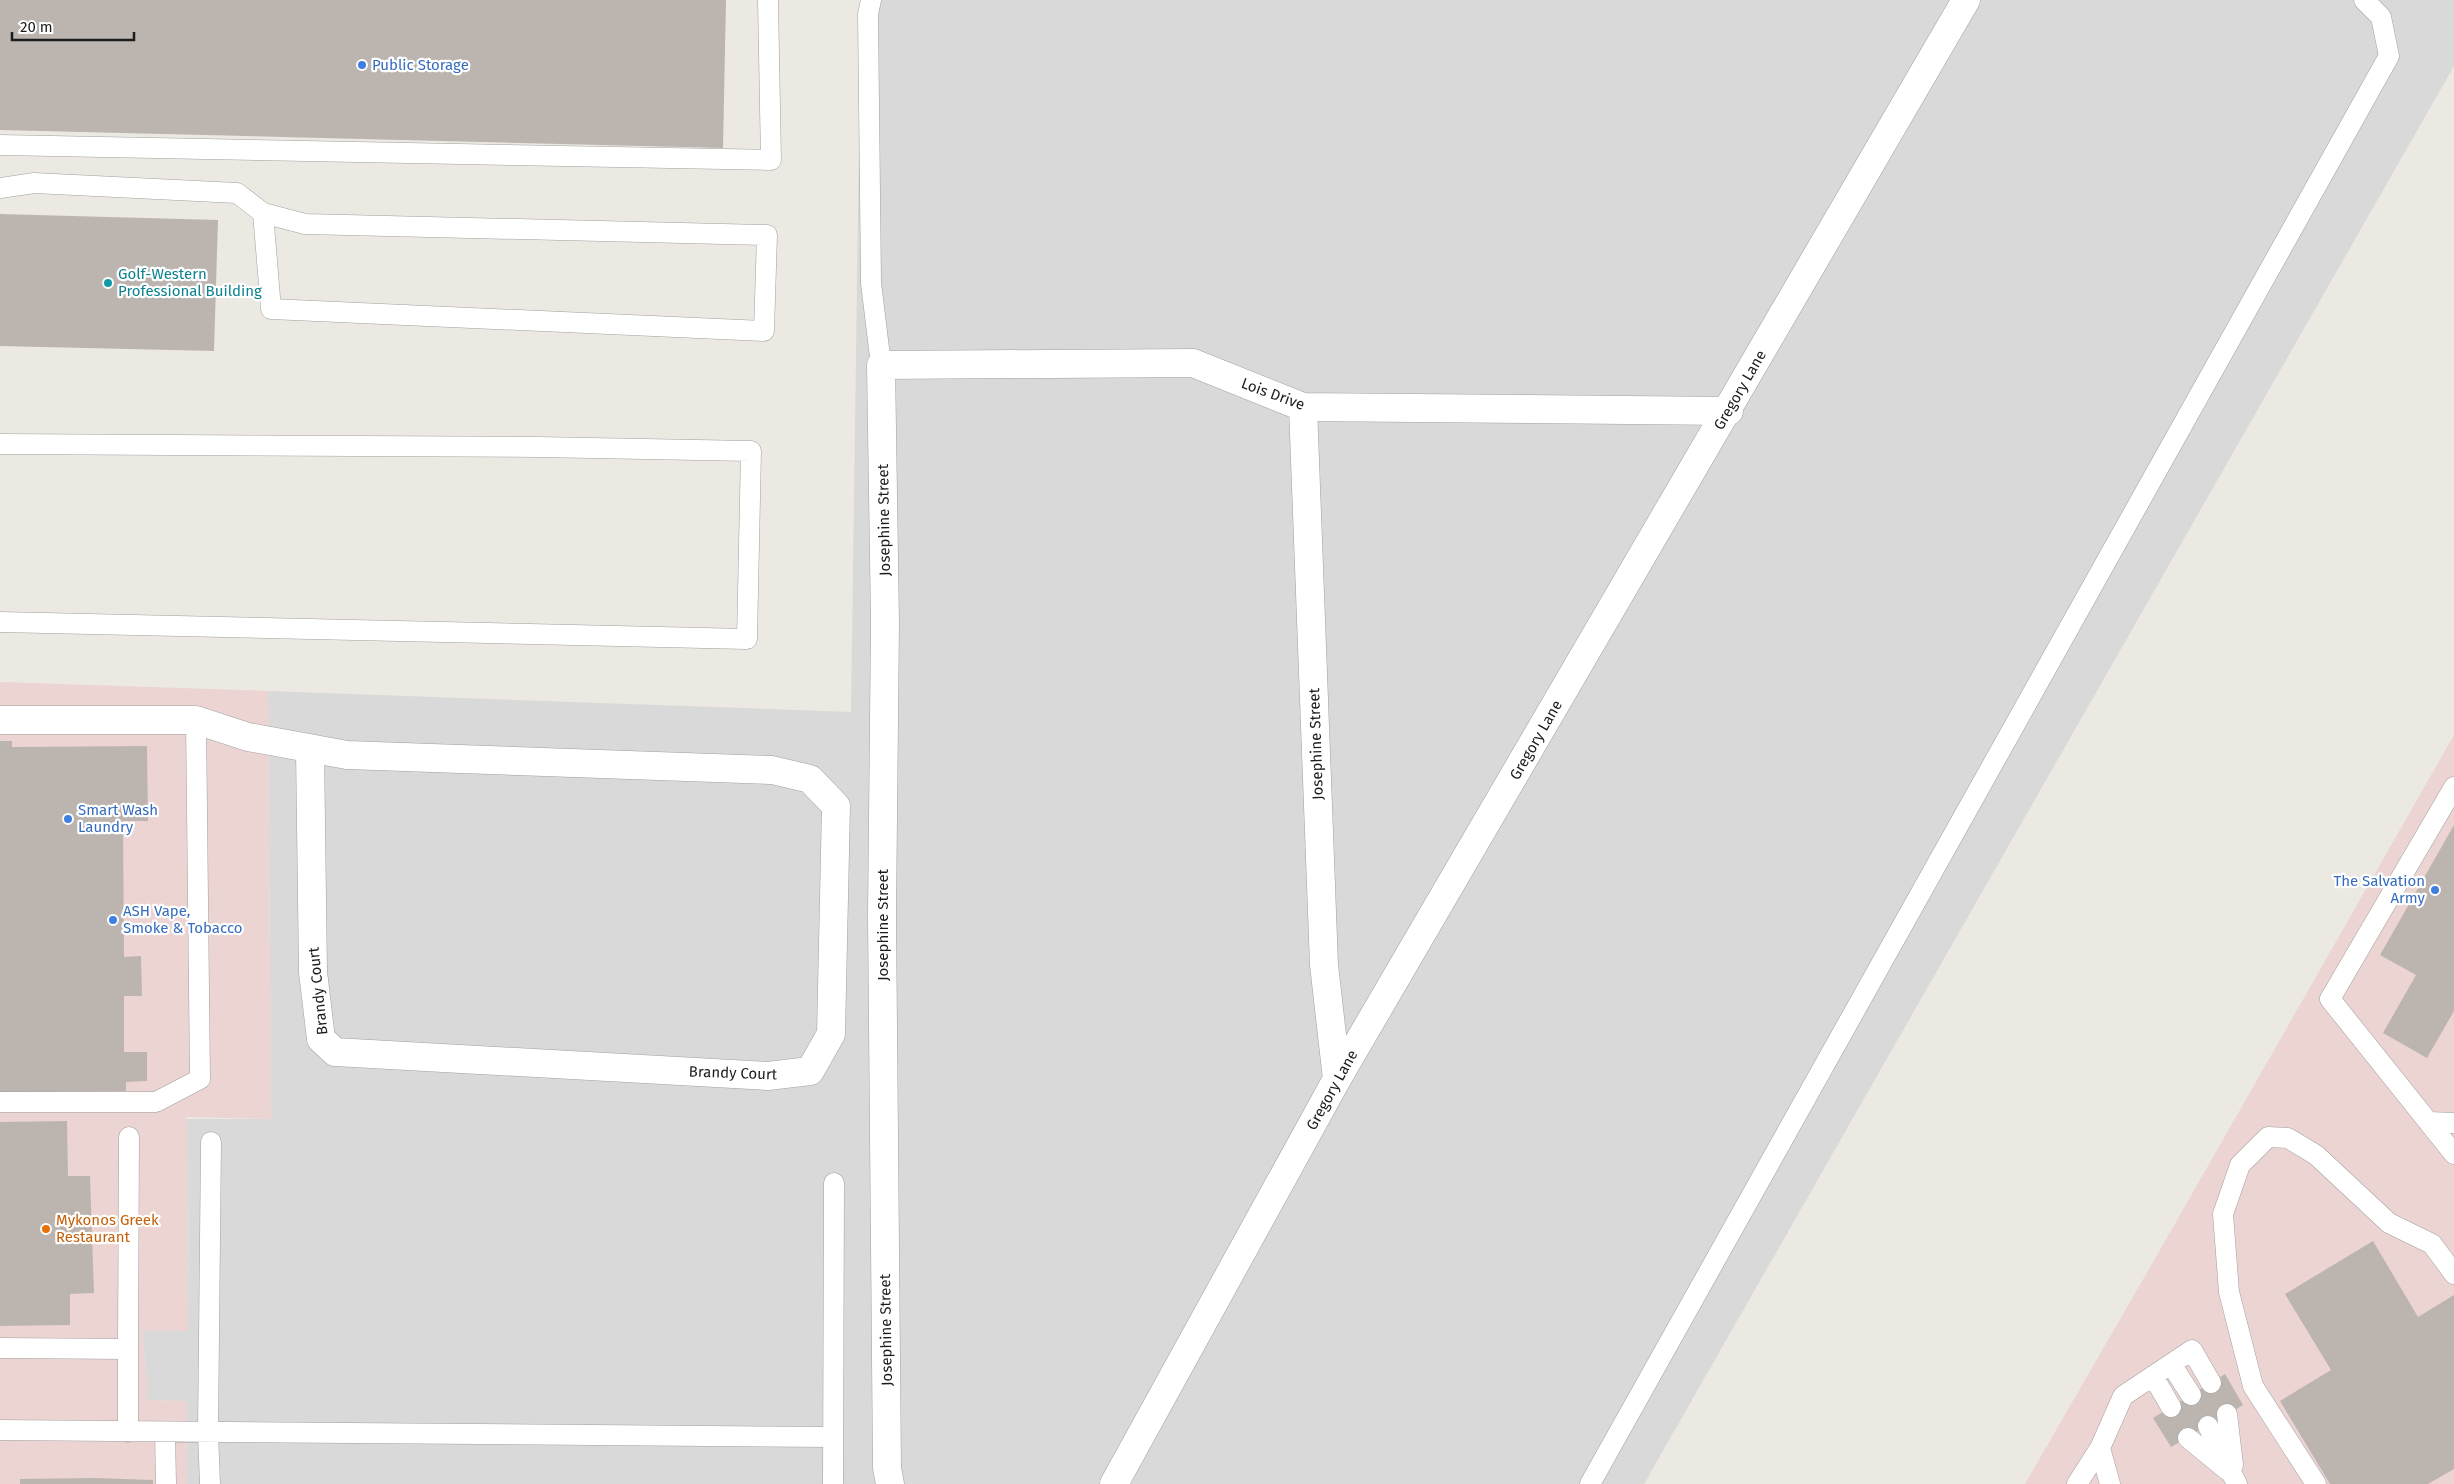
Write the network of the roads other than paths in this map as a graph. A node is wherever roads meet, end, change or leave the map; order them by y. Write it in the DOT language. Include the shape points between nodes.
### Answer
graph roads {
  1 [pos="768,0"];
  2 [pos="871,0"];
  3 [pos="1966,0"];
  4 [pos="2364,0"];
  5 [pos="0,145"];
  6 [pos="0,188"];
  7 [pos="263,213"];
  8 [pos="881,365"];
  9 [pos="1303,407"];
  10 [pos="1728,411"];
  11 [pos="0,444"];
  12 [pos="0,622"];
  13 [pos="0,720"];
  14 [pos="196,720"];
  15 [pos="310,749"];
  16 [pos="2454,788"];
  17 [pos="1337,1079"];
  18 [pos="0,1102"];
  19 [pos="2429,1122"];
  20 [pos="2454,1123"];
  21 [pos="129,1137"];
  22 [pos="211,1142"];
  23 [pos="2454,1154"];
  24 [pos="834,1182"];
  25 [pos="2454,1274"];
  26 [pos="0,1348"];
  27 [pos="128,1348"];
  28 [pos="2172,1364"];
  29 [pos="2154,1376"];
  30 [pos="2211,1383"];
  31 [pos="2191,1395"];
  32 [pos="2171,1407"];
  33 [pos="2227,1414"];
  34 [pos="2208,1426"];
  35 [pos="0,1430"];
  36 [pos="128,1432"];
  37 [pos="165,1432"];
  38 [pos="208,1433"];
  39 [pos="832,1437"];
  40 [pos="2188,1438"];
  41 [pos="2100,1448"];
  42 [pos="2236,1480"];
  43 [pos="166,1484"];
  44 [pos="210,1484"];
  45 [pos="833,1484"];
  46 [pos="890,1484"];
  47 [pos="1114,1484"];
  48 [pos="1590,1484"];
  49 [pos="2078,1484"];
  50 [pos="2110,1484"];
  51 [pos="2316,1484"];
  1 -- 5 [label="lane" via="771,160"];
  2 -- 8 [label="lane" via="868,14 871,283"];
  3 -- 10 [label="street, Gregory Lane"];
  4 -- 48 [label="lane" via="2381,17 2389,56"];
  6 -- 7 [label="lane" via="34,183 237,193"];
  7 -- 7 [label="lane" via="305,224 767,236 764,331 271,309"];
  8 -- 9 [label="street, Lois Drive" via="1192,363"];
  8 -- 46 [label="street, Josephine Street" via="885,623 882,915 887,1468"];
  9 -- 10 [label="street, Lois Drive"];
  9 -- 17 [label="street, Josephine Street" via="1324,965"];
  10 -- 17 [label="street, Gregory Lane"];
  11 -- 12 [label="lane" via="751,451 747,639"];
  13 -- 14 [label="street, Brandy Court"];
  14 -- 15 [label="street, Brandy Court" via="248,737"];
  14 -- 18 [label="lane" via="200,1079 156,1102"];
  15 -- 15 [label="street, Brandy Court" via="347,755 772,770 810,779 836,806 831,1034 810,1071 768,1076 335,1052 321,1039 313,972"];
  16 -- 19 [label="lane" via="2330,999"];
  17 -- 47 [label="street, Gregory Lane"];
  19 -- 20 [label="lane"];
  19 -- 23 [label="lane"];
  21 -- 27 [label="lane"];
  22 -- 38 [label="lane"];
  24 -- 39 [label="lane"];
  25 -- 51 [label="lane" via="2432,1244 2389,1223 2316,1155 2288,1138 2268,1137 2240,1165 2223,1214 2229,1292 2253,1386"];
  26 -- 27 [label="lane"];
  27 -- 36 [label="lane"];
  28 -- 29 [label="lane"];
  28 -- 30 [label="lane" via="2192,1350"];
  28 -- 31 [label="lane"];
  29 -- 32 [label="lane"];
  29 -- 41 [label="lane" via="2123,1396"];
  33 -- 42 [label="lane"];
  34 -- 42 [label="lane"];
  35 -- 36 [label="lane"];
  36 -- 37 [label="lane"];
  37 -- 38 [label="lane"];
  37 -- 43 [label="lane"];
  38 -- 39 [label="lane"];
  38 -- 44 [label="lane"];
  39 -- 45 [label="lane"];
  40 -- 42 [label="lane"];
  41 -- 49 [label="lane"];
  41 -- 50 [label="lane"];
}
